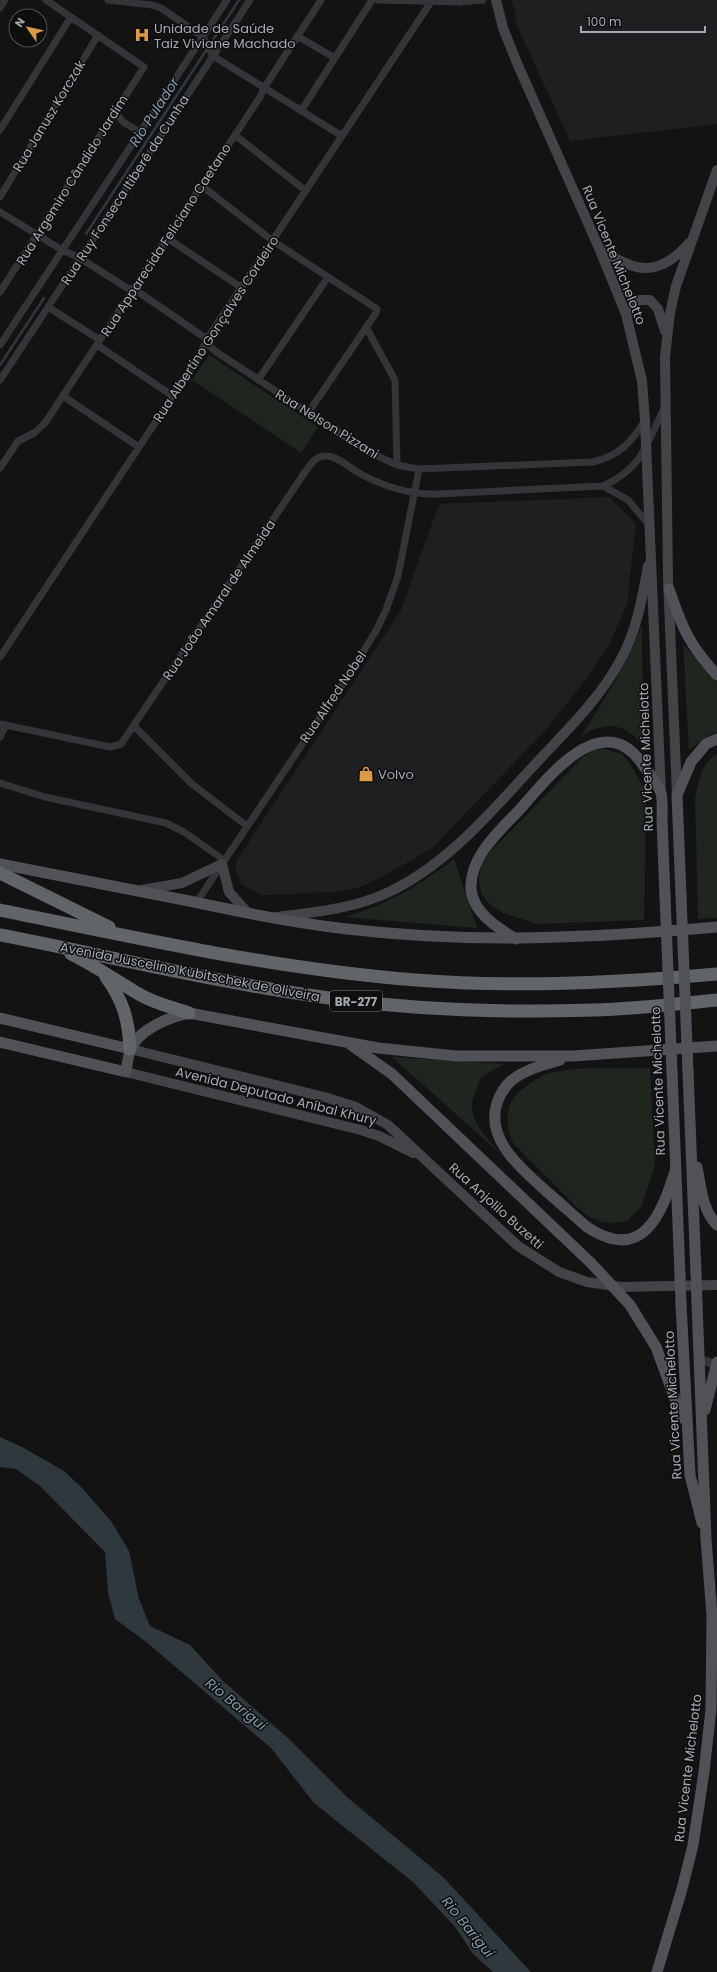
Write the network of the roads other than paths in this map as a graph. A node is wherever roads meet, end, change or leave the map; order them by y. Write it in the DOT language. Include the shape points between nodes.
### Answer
graph roads {
  1 [pos="5,0"];
  2 [pos="46,0"];
  3 [pos="108,0"];
  4 [pos="227,0"];
  5 [pos="250,0"];
  6 [pos="321,0"];
  7 [pos="372,0"];
  8 [pos="378,0"];
  9 [pos="483,0"];
  10 [pos="496,0"];
  11 [pos="431,2"];
  12 [pos="0,8"];
  13 [pos="71,17"];
  14 [pos="98,35"];
  15 [pos="298,36"];
  16 [pos="202,37"];
  17 [pos="213,56"];
  18 [pos="335,58"];
  19 [pos="264,88"];
  20 [pos="116,111"];
  21 [pos="301,111"];
  22 [pos="0,130"];
  23 [pos="140,132"];
  24 [pos="235,135"];
  25 [pos="342,136"];
  26 [pos="717,170"];
  27 [pos="202,186"];
  28 [pos="306,191"];
  29 [pos="0,198"];
  30 [pos="0,212"];
  31 [pos="37,235"];
  32 [pos="167,238"];
  33 [pos="692,240"];
  34 [pos="273,241"];
  35 [pos="598,248"];
  36 [pos="62,250"];
  37 [pos="80,258"];
  38 [pos="328,277"];
  39 [pos="3,280"];
  40 [pos="242,288"];
  41 [pos="134,289"];
  42 [pos="0,292"];
  43 [pos="48,307"];
  44 [pos="626,314"];
  45 [pos="366,327"];
  46 [pos="666,337"];
  47 [pos="208,339"];
  48 [pos="98,342"];
  49 [pos="0,344"];
  50 [pos="0,380"];
  51 [pos="258,380"];
  52 [pos="63,396"];
  53 [pos="173,396"];
  54 [pos="664,408"];
  55 [pos="308,412"];
  56 [pos="645,420"];
  57 [pos="646,445"];
  58 [pos="139,447"];
  59 [pos="320,456"];
  60 [pos="397,464"];
  61 [pos="0,468"];
  62 [pos="419,469"];
  63 [pos="603,486"];
  64 [pos="415,493"];
  65 [pos="650,528"];
  66 [pos="651,547"];
  67 [pos="669,589"];
  68 [pos="0,656"];
  69 [pos="717,674"];
  70 [pos="3,724"];
  71 [pos="134,726"];
  72 [pos="0,737"];
  73 [pos="717,739"];
  74 [pos="0,783"];
  75 [pos="661,793"];
  76 [pos="677,795"];
  77 [pos="247,826"];
  78 [pos="223,862"];
  79 [pos="0,864"];
  80 [pos="0,873"];
  81 [pos="136,891"];
  82 [pos="196,903"];
  83 [pos="0,910"];
  84 [pos="248,913"];
  85 [pos="271,918"];
  86 [pos="717,927"];
  87 [pos="0,935"];
  88 [pos="126,935"];
  89 [pos="516,939"];
  90 [pos="53,945"];
  91 [pos="90,963"];
  92 [pos="717,974"];
  93 [pos="717,1000"];
  94 [pos="189,1013"];
  95 [pos="0,1018"];
  96 [pos="0,1042"];
  97 [pos="345,1042"];
  98 [pos="717,1046"];
  99 [pos="130,1049"];
  100 [pos="572,1056"];
  101 [pos="126,1072"];
  102 [pos="690,1132"];
  103 [pos="425,1160"];
  104 [pos="676,1168"];
  105 [pos="717,1226"];
  106 [pos="717,1285"];
  107 [pos="699,1359"];
  108 [pos="717,1364"];
  109 [pos="702,1427"];
  110 [pos="686,1429"];
  111 [pos="706,1539"];
  112 [pos="657,1972"];
  1 -- 12 [label="street"];
  2 -- 13 [label="street"];
  3 -- 16 [label="street" via="156,6"];
  4 -- 16 [label="street, Rua Ruy Fonseca Itiberê da Cunha"];
  5 -- 17 [label="street, Rua Ruy Fonseca Itiberê da Cunha"];
  6 -- 15 [label="street, Rua Apparecida Feliciano Caetano"];
  7 -- 18 [label="street"];
  8 -- 11 [label="street"];
  9 -- 11 [label="street"];
  10 -- 35 [label="main road, Rua Vicente Michelotto" via="503,28 517,63"];
  11 -- 25 [label="street, Rua Albertino Gonçalves Cordeiro"];
  13 -- 14 [label="street"];
  13 -- 22 [label="street"];
  14 -- 20 [label="street, Rua Argemiro Cândido Jardim" via="144,67"];
  14 -- 29 [label="street, Rua Janusz Korczak"];
  15 -- 18 [label="street"];
  15 -- 19 [label="street, Rua Apparecida Feliciano Caetano"];
  16 -- 17 [label="street"];
  16 -- 23 [label="street, Rua Ruy Fonseca Itiberê da Cunha"];
  17 -- 19 [label="street"];
  17 -- 37 [label="street, Rua Ruy Fonseca Itiberê da Cunha"];
  18 -- 21 [label="street"];
  19 -- 21 [label="street"];
  19 -- 24 [label="street, Rua Apparecida Feliciano Caetano"];
  20 -- 23 [label="street" via="123,122"];
  20 -- 31 [label="street, Rua Argemiro Cândido Jardim"];
  21 -- 25 [label="street"];
  23 -- 36 [label="street, Rua Ruy Fonseca Itiberê da Cunha"];
  24 -- 27 [label="street, Rua Apparecida Feliciano Caetano"];
  24 -- 28 [label="street"];
  25 -- 28 [label="street, Rua Albertino Gonçalves Cordeiro"];
  26 -- 33 [label="main road"];
  27 -- 32 [label="street, Rua Apparecida Feliciano Caetano"];
  27 -- 34 [label="street"];
  28 -- 34 [label="street, Rua Albertino Gonçalves Cordeiro"];
  30 -- 31 [label="street, Rua Nelson Pizzani"];
  31 -- 36 [label="street, Rua Nelson Pizzani"];
  31 -- 39 [label="street, Rua Argemiro Cândido Jardim"];
  32 -- 40 [label="street"];
  32 -- 41 [label="street, Rua Apparecida Feliciano Caetano"];
  33 -- 35 [label="main road" via="674,258 651,268 638,268 626,264"];
  33 -- 46 [label="main road" via="674,296"];
  34 -- 38 [label="street"];
  34 -- 40 [label="street, Rua Albertino Gonçalves Cordeiro"];
  35 -- 44 [label="main road, Rua Vicente Michelotto"];
  36 -- 37 [label="street, Rua Nelson Pizzani"];
  36 -- 49 [label="street, Rua Ruy Fonseca Itiberê da Cunha"];
  37 -- 41 [label="street, Rua Nelson Pizzani" via="127,288"];
  37 -- 43 [label="street, Rua Ruy Fonseca Itiberê da Cunha"];
  38 -- 45 [label="street" via="376,307 377,310"];
  38 -- 51 [label="street"];
  39 -- 42 [label="street, Rua Argemiro Cândido Jardim"];
  40 -- 47 [label="street, Rua Albertino Gonçalves Cordeiro"];
  41 -- 47 [label="street, Rua Nelson Pizzani"];
  41 -- 48 [label="street, Rua Apparecida Feliciano Caetano"];
  43 -- 48 [label="street"];
  43 -- 50 [label="street, Rua Ruy Fonseca Itiberê da Cunha"];
  44 -- 46 [label="main road" via="634,302 650,300 658,309"];
  44 -- 56 [label="main road, Rua Vicente Michelotto" via="642,381"];
  45 -- 55 [label="street"];
  45 -- 60 [label="street" via="395,380"];
  46 -- 54 [label="main road, Rua Vicente Michelotto"];
  47 -- 51 [label="street, Rua Nelson Pizzani" via="215,351"];
  47 -- 53 [label="street, Rua Albertino Gonçalves Cordeiro"];
  48 -- 52 [label="street, Rua Apparecida Feliciano Caetano"];
  48 -- 53 [label="street"];
  51 -- 55 [label="street, Rua Nelson Pizzani"];
  52 -- 58 [label="street"];
  52 -- 61 [label="street, Rua Apparecida Feliciano Caetano" via="42,426 18,441"];
  53 -- 58 [label="street, Rua Albertino Gonçalves Cordeiro"];
  54 -- 57 [label="street, Rua Nelson Pizzani"];
  54 -- 67 [label="main road, Rua Vicente Michelotto"];
  55 -- 60 [label="street, Rua Nelson Pizzani" via="360,447"];
  56 -- 57 [label="main road, Rua Vicente Michelotto"];
  56 -- 62 [label="street, Rua Nelson Pizzani" via="621,452 603,460"];
  57 -- 63 [label="street, Rua Nelson Pizzani" via="639,459 626,474"];
  57 -- 65 [label="main road, Rua Vicente Michelotto"];
  58 -- 68 [label="street, Rua Albertino Gonçalves Cordeiro"];
  59 -- 64 [label="street, Rua Nelson Pizzani" via="331,457 375,481"];
  59 -- 71 [label="street, Rua João Amaral de Almeida" via="305,472"];
  60 -- 62 [label="street, Rua Nelson Pizzani"];
  62 -- 64 [label="street, Rua Alfred Nobel"];
  63 -- 64 [label="street, Rua Nelson Pizzani"];
  63 -- 65 [label="street" via="628,500"];
  64 -- 77 [label="street, Rua Alfred Nobel" via="398,576 377,629"];
  65 -- 66 [label="main road, Rua Vicente Michelotto"];
  66 -- 75 [label="main road, Rua Vicente Michelotto"];
  66 -- 85 [label="main road" via="635,627 613,674 586,709 470,835 409,881 369,901 335,909"];
  67 -- 69 [label="main road" via="686,636"];
  67 -- 76 [label="main road, Rua Vicente Michelotto"];
  70 -- 71 [label="street, Rua João Amaral de Almeida" via="110,747 118,746 124,741"];
  70 -- 72 [label="street"];
  71 -- 77 [label="street" via="192,784"];
  73 -- 76 [label="main road" via="706,744 691,762"];
  74 -- 78 [label="street" via="45,797 166,823 179,828"];
  75 -- 89 [label="main road" via="641,761 627,748 619,745 590,745 560,765 494,838 473,871 471,890 477,907 493,924"];
  75 -- 104 [label="main road, Rua Vicente Michelotto, bridge"];
  76 -- 102 [label="main road, Rua Vicente Michelotto, bridge"];
  77 -- 78 [label="street, Rua Alfred Nobel"];
  78 -- 81 [label="main road" via="182,883"];
  78 -- 82 [label="street, Rua Alfred Nobel"];
  78 -- 84 [label="main road" via="229,892"];
  79 -- 81 [label="main road"];
  80 -- 88 [label="highway"];
  81 -- 82 [label="main road"];
  82 -- 84 [label="main road"];
  83 -- 88 [label="highway, Avenida Juscelino Kubitschek de Oliveira / BR-277"];
  84 -- 85 [label="main road"];
  85 -- 89 [label="main road" via="384,933"];
  86 -- 89 [label="main road" via="591,937"];
  87 -- 90 [label="highway, Avenida Juscelino Kubitschek de Oliveira / BR-277"];
  88 -- 92 [label="highway, Avenida Juscelino Kubitschek de Oliveira / BR-277" via="291,966 416,980 497,984 589,983"];
  90 -- 91 [label="highway"];
  90 -- 93 [label="highway, Avenida Juscelino Kubitschek de Oliveira / BR-277" via="297,993 418,1007 504,1011 588,1010"];
  91 -- 94 [label="highway" via="138,994"];
  91 -- 99 [label="highway" via="109,981 125,1009 130,1028"];
  94 -- 97 [label="main road"];
  94 -- 99 [label="main road" via="162,1021 150,1028"];
  95 -- 99 [label="main road, Avenida Deputado Aníbal Khury"];
  96 -- 101 [label="main road, Avenida Deputado Aníbal Khury"];
  97 -- 100 [label="main road" via="424,1054 489,1057"];
  97 -- 110 [label="main road, bridge" via="392,1074 591,1263 630,1305 656,1347"];
  98 -- 100 [label="main road"];
  99 -- 101 [label="main road"];
  99 -- 103 [label="main road, Avenida Deputado Aníbal Khury" via="350,1105 388,1126"];
  100 -- 104 [label="main road" via="521,1074 505,1087 499,1097 495,1116 497,1129 503,1145 514,1160 587,1227 608,1239 618,1240 639,1236 653,1223 663,1206"];
  101 -- 103 [label="main road, Avenida Deputado Aníbal Khury" via="361,1130"];
  102 -- 105 [label="main road" via="705,1208"];
  102 -- 107 [label="main road, Rua Vicente Michelotto, bridge"];
  103 -- 106 [label="main road, Rua Anjolilo Buzetti" via="518,1246 559,1272 587,1282 622,1288"];
  104 -- 110 [label="main road, Rua Vicente Michelotto, bridge"];
  107 -- 108 [label="street"];
  107 -- 109 [label="main road, Rua Vicente Michelotto"];
  108 -- 109 [label="main road"];
  109 -- 110 [label="main road"];
  109 -- 111 [label="main road, Rua Vicente Michelotto"];
  110 -- 111 [label="main road, Rua Vicente Michelotto" via="692,1492"];
  111 -- 112 [label="main road, Rua Vicente Michelotto" via="713,1649 708,1743 688,1868"];
}
